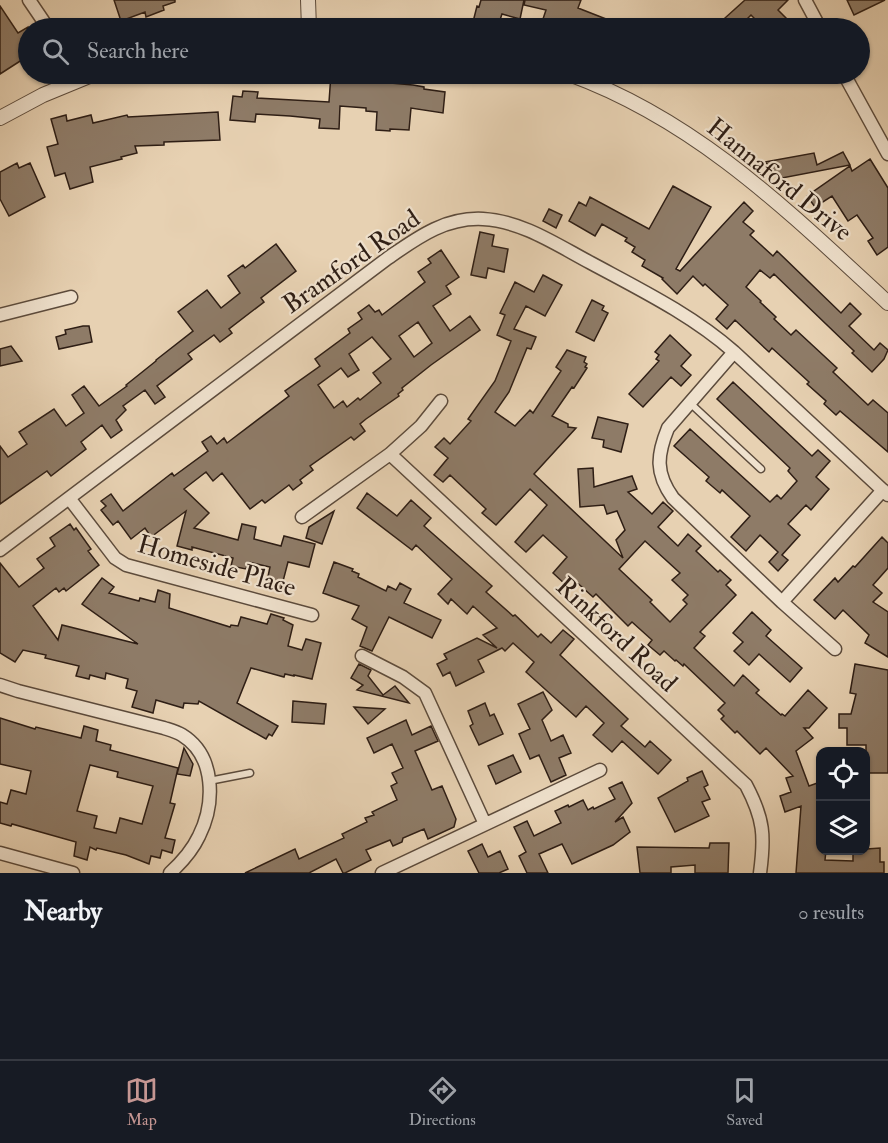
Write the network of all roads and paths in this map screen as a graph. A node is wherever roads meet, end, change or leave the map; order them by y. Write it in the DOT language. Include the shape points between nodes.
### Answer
graph roads {
  1 [pos="29,0"];
  2 [pos="308,0"];
  3 [pos="805,0"];
  4 [pos="41,18"];
  5 [pos="309,18"];
  6 [pos="815,18"];
  7 [pos="66,84"];
  8 [pos="590,84"];
  9 [pos="850,84"];
  10 [pos="0,118"];
  11 [pos="888,154"];
  12 [pos="71,297"];
  13 [pos="888,303"];
  14 [pos="0,315"];
  15 [pos="734,352"];
  16 [pos="441,401"];
  17 [pos="689,403"];
  18 [pos="390,454"];
  19 [pos="761,469"];
  20 [pos="886,493"];
  21 [pos="69,498"];
  22 [pos="302,518"];
  23 [pos="0,550"];
  24 [pos="782,602"];
  25 [pos="312,615"];
  26 [pos="835,649"];
  27 [pos="362,656"];
  28 [pos="0,685"];
  29 [pos="600,770"];
  30 [pos="250,773"];
  31 [pos="209,781"];
  32 [pos="485,824"];
  33 [pos="0,853"];
  34 [pos="73,873"];
  35 [pos="170,873"];
  36 [pos="382,873"];
  37 [pos="760,873"];
  1 -- 4 [label="street"];
  2 -- 5 [label="street"];
  3 -- 6 [label="street"];
  7 -- 10 [label="street"];
  8 -- 13 [label="street, Hannaford Drive" via="657,115 702,142 766,191"];
  9 -- 11 [label="street"];
  12 -- 14 [label="street"];
  15 -- 17 [label="street"];
  15 -- 20 [label="street, Bramford Road"];
  15 -- 21 [label="street, Bramford Road" via="664,302 536,233 503,221 481,219 443,225 388,258"];
  16 -- 18 [label="street"];
  17 -- 19 [label="lane"];
  17 -- 24 [label="street" via="668,428 662,442 659,458 664,485"];
  18 -- 22 [label="street"];
  18 -- 37 [label="street, Rinkford Road" via="746,785 756,804 764,838"];
  20 -- 24 [label="street"];
  21 -- 23 [label="street, Bramford Road"];
  21 -- 25 [label="street, Homeside Place" via="115,558 126,565"];
  24 -- 26 [label="street"];
  27 -- 32 [label="street" via="409,680 425,693"];
  28 -- 31 [label="street" via="182,735 208,768"];
  29 -- 32 [label="street"];
  30 -- 31 [label="lane"];
  31 -- 35 [label="street" via="200,836"];
  32 -- 36 [label="street"];
  33 -- 34 [label="street"];
}
